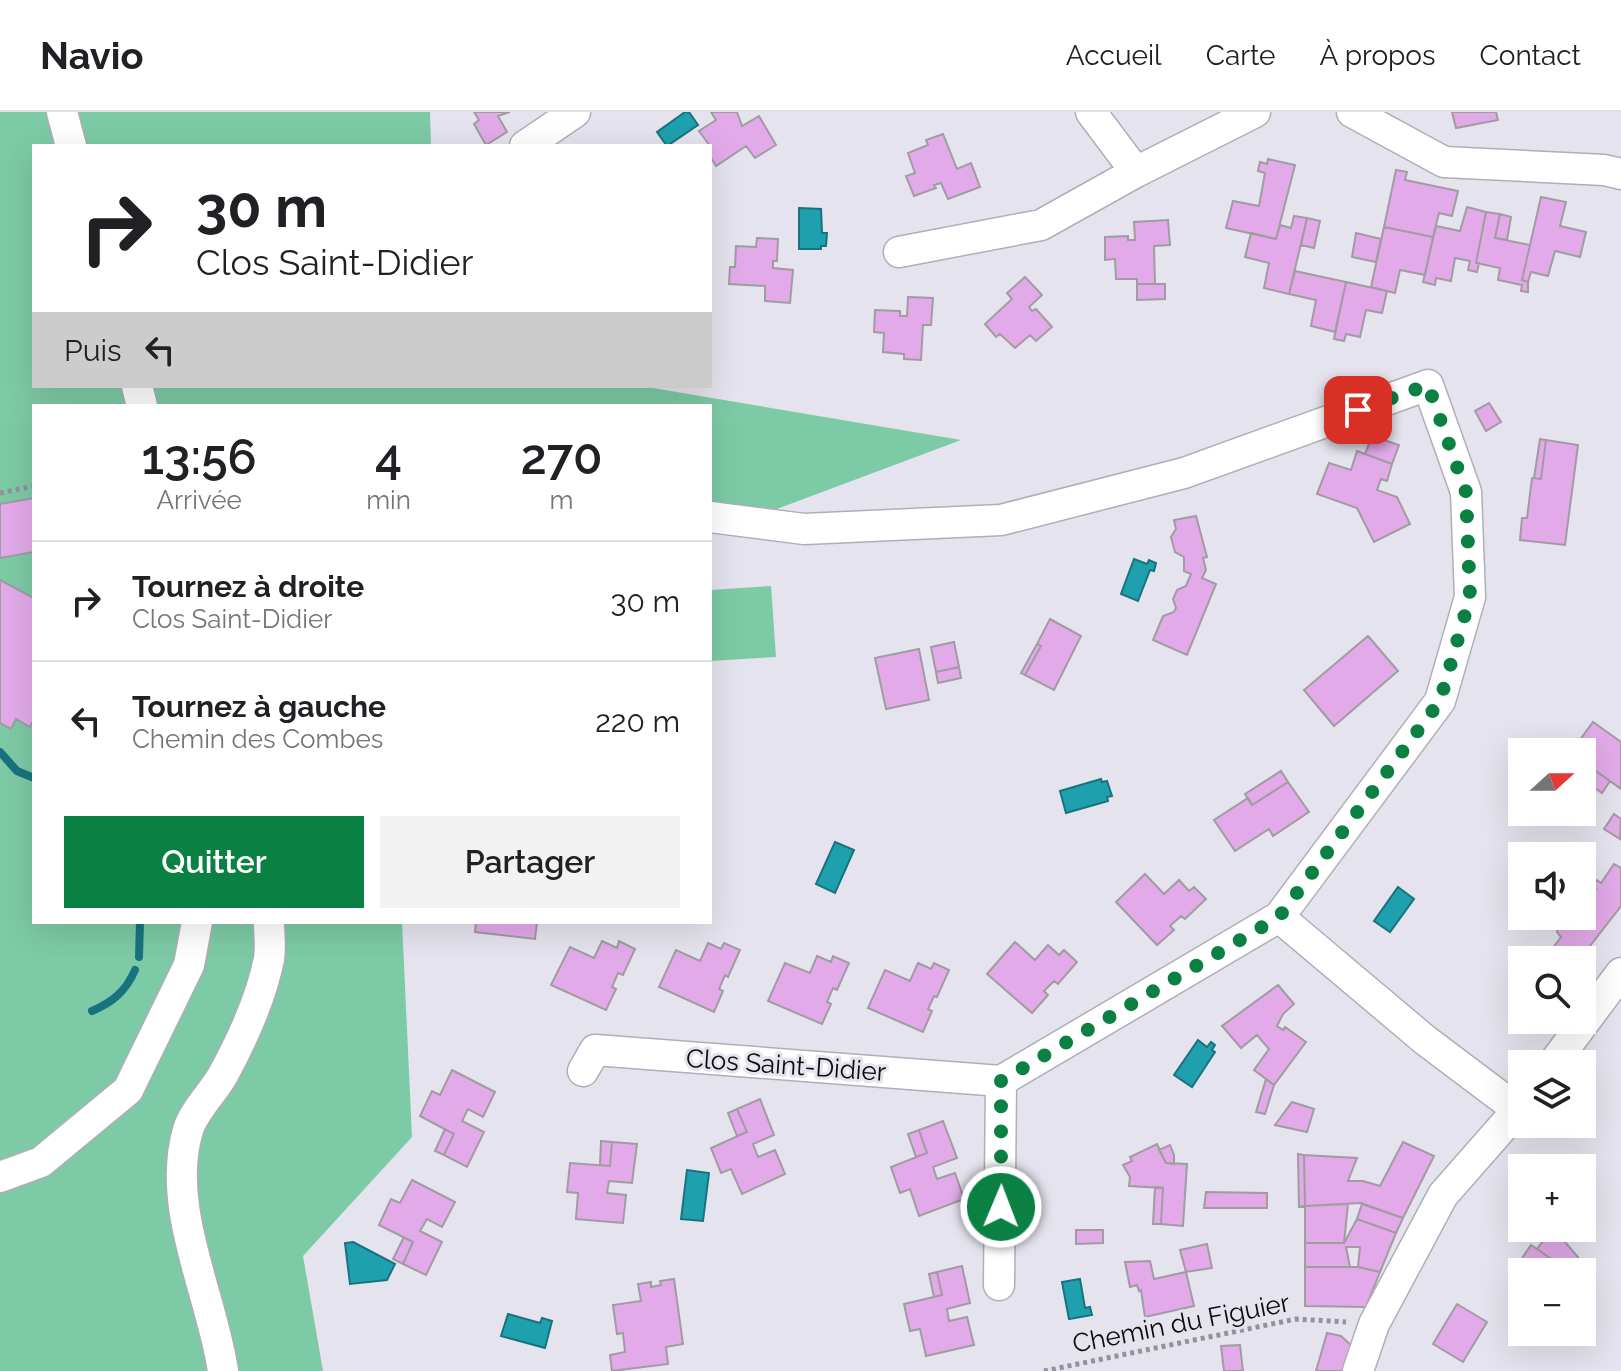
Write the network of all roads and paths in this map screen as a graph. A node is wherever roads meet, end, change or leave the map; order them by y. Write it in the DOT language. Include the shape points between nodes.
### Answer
graph roads {
  1 [pos="62,112"];
  2 [pos="575,112"];
  3 [pos="1091,112"];
  4 [pos="1255,112"];
  5 [pos="1352,112"];
  6 [pos="70,144"];
  7 [pos="528,144"];
  8 [pos="1136,172"];
  9 [pos="1613,172"];
  10 [pos="899,252"];
  11 [pos="32,486"];
  12 [pos="0,493"];
  13 [pos="712,517"];
  14 [pos="1279,917"];
  15 [pos="197,924"];
  16 [pos="269,924"];
  17 [pos="1621,973"];
  18 [pos="1563,1050"];
  19 [pos="583,1071"];
  20 [pos="1001,1081"];
  21 [pos="1508,1099"];
  22 [pos="1508,1121"];
  23 [pos="0,1177"];
  24 [pos="999,1285"];
  25 [pos="1374,1324"];
  26 [pos="223,1371"];
  27 [pos="1044,1371"];
  28 [pos="1358,1371"];
  1 -- 6 [label="street"];
  2 -- 7 [label="street"];
  3 -- 8 [label="street"];
  4 -- 8 [label="street"];
  5 -- 9 [label="street" via="1444,162"];
  8 -- 10 [label="street" via="1041,225"];
  11 -- 12 [label="path"];
  13 -- 14 [label="street" via="804,529 1001,520 1184,473 1428,385 1466,492 1470,597 1440,701"];
  14 -- 20 [label="street"];
  14 -- 21 [label="street" via="1425,1040"];
  15 -- 23 [label="street" via="189,965 128,1090 41,1162"];
  16 -- 26 [label="street" via="269,957 251,1019 189,1128 181,1172 186,1221"];
  17 -- 18 [label="street"];
  19 -- 20 [label="street, Clos Saint-Didier" via="595,1050"];
  20 -- 24 [label="street"];
  22 -- 25 [label="street" via="1443,1195"];
  25 -- 27 [label="path, Chemin du Figuier" via="1296,1319"];
  25 -- 28 [label="street"];
}
